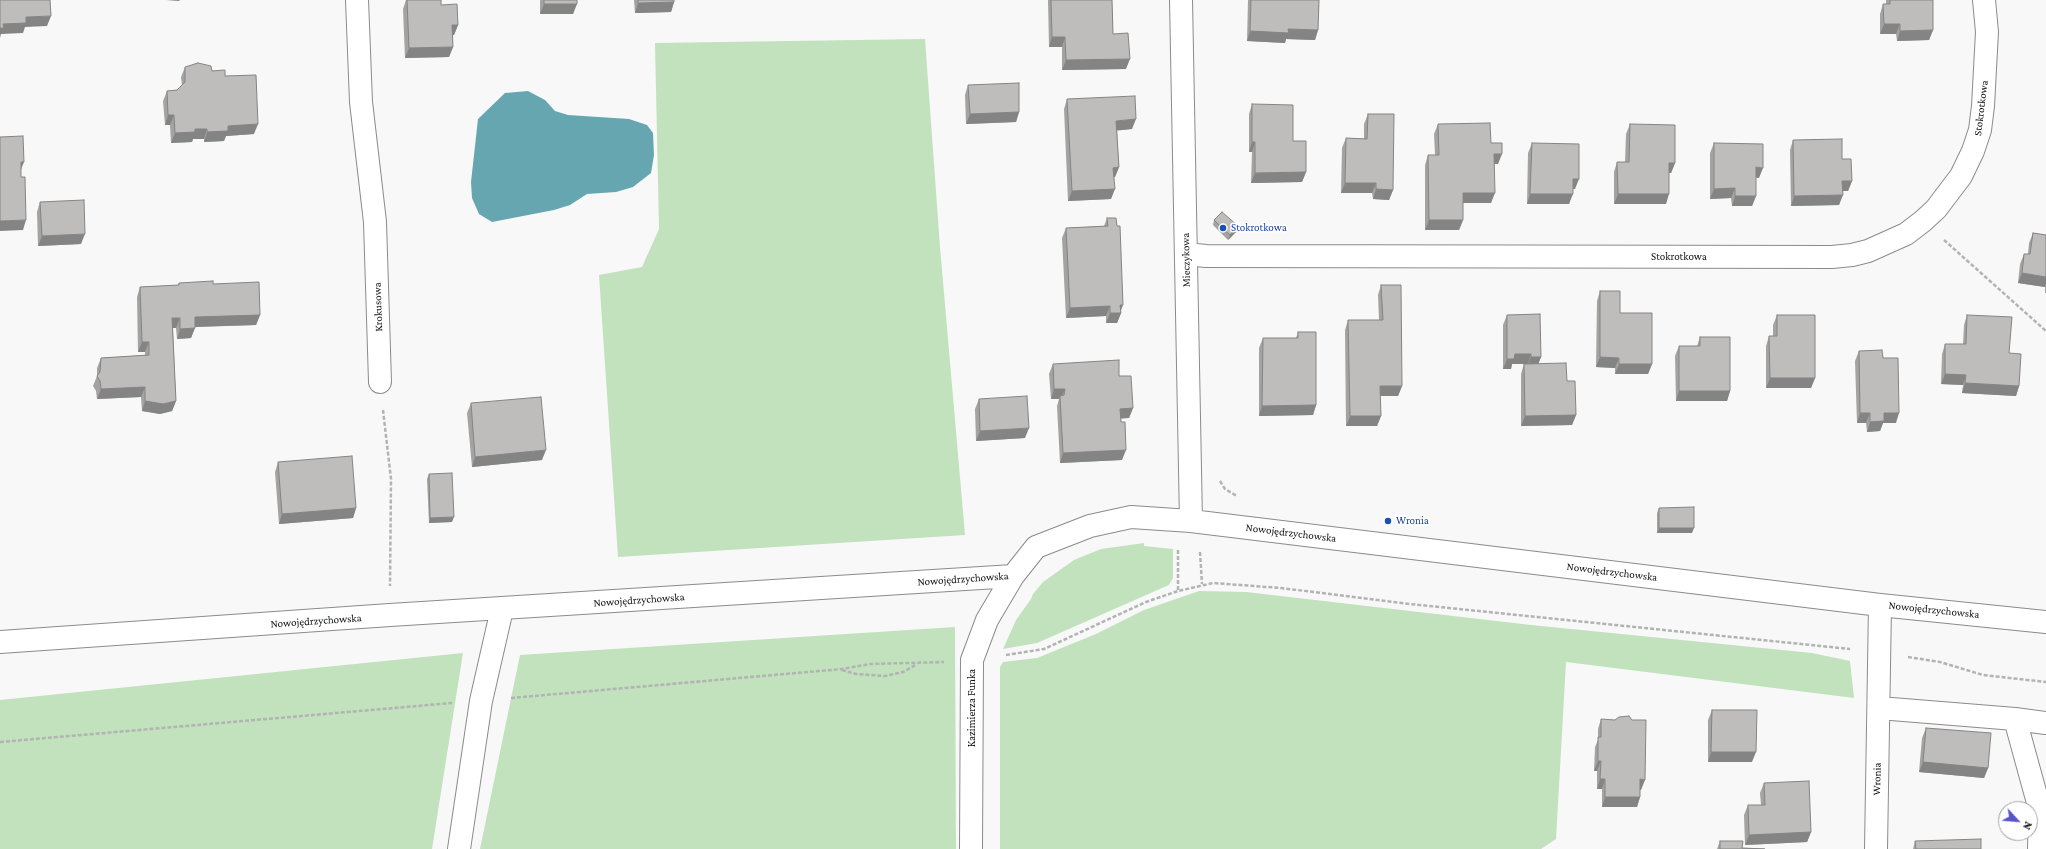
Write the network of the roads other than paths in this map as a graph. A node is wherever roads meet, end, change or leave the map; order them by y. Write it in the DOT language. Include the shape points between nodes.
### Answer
graph roads {
  1 [pos="357,0"];
  2 [pos="1181,0"];
  3 [pos="1984,0"];
  4 [pos="1186,254"];
  5 [pos="380,382"];
  6 [pos="1191,521"];
  7 [pos="1013,576"];
  8 [pos="1880,605"];
  9 [pos="502,609"];
  10 [pos="2046,622"];
  11 [pos="0,642"];
  12 [pos="1879,708"];
  13 [pos="2015,719"];
  14 [pos="2046,723"];
  15 [pos="459,849"];
  16 [pos="972,849"];
  17 [pos="1876,849"];
  18 [pos="2039,849"];
  1 -- 5 [label="street, Krokusowa" via="361,102 375,222"];
  2 -- 4 [label="street, Mieczykowa"];
  3 -- 4 [label="street, Stokrotkowa" via="1987,32 1980,130 1962,176 1936,209 1906,234 1885,245 1852,256"];
  4 -- 6 [label="street, Mieczykowa"];
  6 -- 7 [label="street, Nowojędrzychowska" via="1131,517 1090,526 1036,547"];
  6 -- 8 [label="street, Nowojędrzychowska"];
  7 -- 9 [label="street, Nowojędrzychowska"];
  7 -- 16 [label="street, Kazimierza Funka" via="987,620 972,660"];
  8 -- 10 [label="street, Nowojędrzychowska"];
  8 -- 12 [label="street, Wronia"];
  9 -- 11 [label="street, Nowojędrzychowska"];
  9 -- 15 [label="street" via="481,701"];
  12 -- 13 [label="street"];
  12 -- 17 [label="street, Wronia"];
  13 -- 14 [label="street"];
  13 -- 18 [label="street" via="2040,810"];
}
